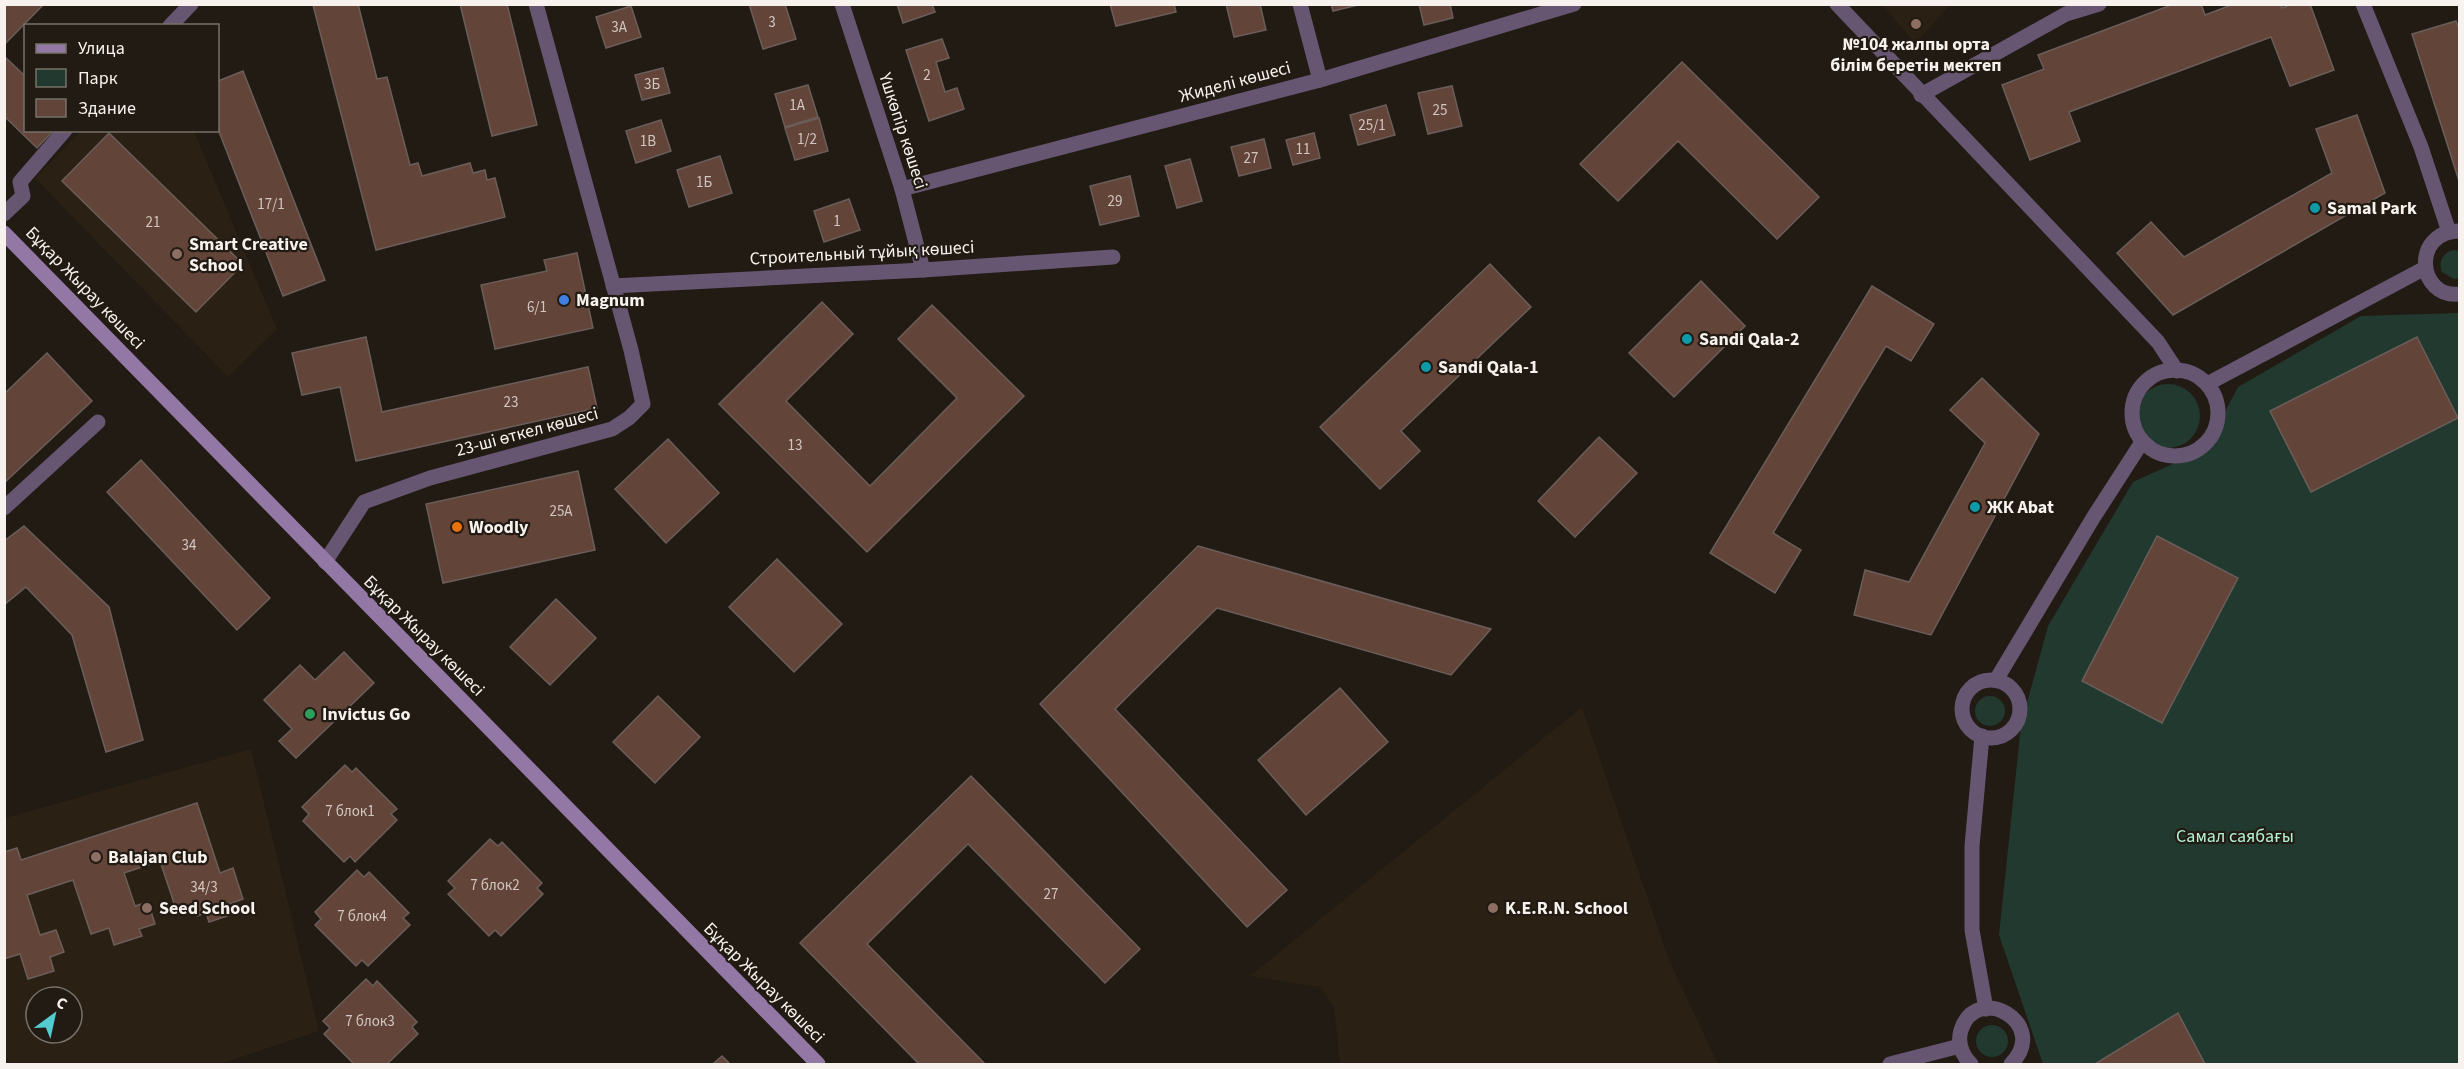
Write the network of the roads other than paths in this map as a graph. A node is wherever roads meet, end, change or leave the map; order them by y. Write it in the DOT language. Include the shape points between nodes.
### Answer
graph roads {
  1 [pos="191,4"];
  2 [pos="536,4"];
  3 [pos="842,4"];
  4 [pos="1300,4"];
  5 [pos="1574,4"];
  6 [pos="1837,4"];
  7 [pos="2099,4"];
  8 [pos="2364,4"];
  9 [pos="172,24"];
  10 [pos="1320,80"];
  11 [pos="1922,95"];
  12 [pos="63,132"];
  13 [pos="902,189"];
  14 [pos="4,214"];
  15 [pos="2454,232"];
  16 [pos="4,233"];
  17 [pos="1113,257"];
  18 [pos="2425,268"];
  19 [pos="924,270"];
  20 [pos="614,286"];
  21 [pos="2460,294"];
  22 [pos="2177,371"];
  23 [pos="2207,384"];
  24 [pos="98,422"];
  25 [pos="2142,442"];
  26 [pos="4,508"];
  27 [pos="325,562"];
  28 [pos="1996,680"];
  29 [pos="1982,736"];
  30 [pos="1986,1009"];
  31 [pos="1960,1046"];
  32 [pos="818,1065"];
  33 [pos="1890,1065"];
  34 [pos="1971,1065"];
  35 [pos="2011,1065"];
  1 -- 9 [label="street"];
  2 -- 20 [label="street, 23-ші өткел көшесі"];
  3 -- 13 [label="street, Үшкөпір көшесі"];
  4 -- 10 [label="street"];
  5 -- 10 [label="street, Жиделі көшесі"];
  6 -- 11 [label="street"];
  7 -- 11 [label="street" via="2066,14"];
  8 -- 15 [label="street"];
  10 -- 13 [label="street, Жиделі көшесі"];
  11 -- 22 [label="street" via="2158,342"];
  12 -- 14 [label="street" via="20,182 23,196"];
  13 -- 19 [label="street, Үшкөпір көшесі"];
  15 -- 18 [label="street" via="2440,236 2427,249"];
  16 -- 27 [label="street, Бұқар Жырау көшесі"];
  17 -- 19 [label="street, Строительный тұйық көшесі"];
  18 -- 21 [label="street" via="2430,281 2442,291"];
  18 -- 23 [label="street"];
  19 -- 20 [label="street, Строительный тұйық көшесі"];
  20 -- 27 [label="street, 23-ші өткел көшесі" via="643,404 629,418 612,429 430,478 364,502"];
  22 -- 23 [label="street" via="2188,372"];
  22 -- 25 [label="street" via="2166,370 2145,381 2133,399 2132,422"];
  23 -- 25 [label="street" via="2217,404 2216,427 2204,446 2184,456 2161,455"];
  24 -- 26 [label="street"];
  25 -- 28 [label="street"];
  27 -- 32 [label="street, Бұқар Жырау көшесі"];
  28 -- 29 [label="street" via="1982,681 1970,688 1963,701 1966,722"];
  28 -- 29 [label="street" via="2011,687 2019,700 2020,716 2012,730 1998,737"];
  29 -- 30 [label="street" via="1971,846 1972,930"];
  30 -- 31 [label="street" via="1963,1024"];
  30 -- 35 [label="street" via="2001,1010 2018,1023 2022,1045"];
  31 -- 33 [label="street"];
  31 -- 34 [label="street"];
}
